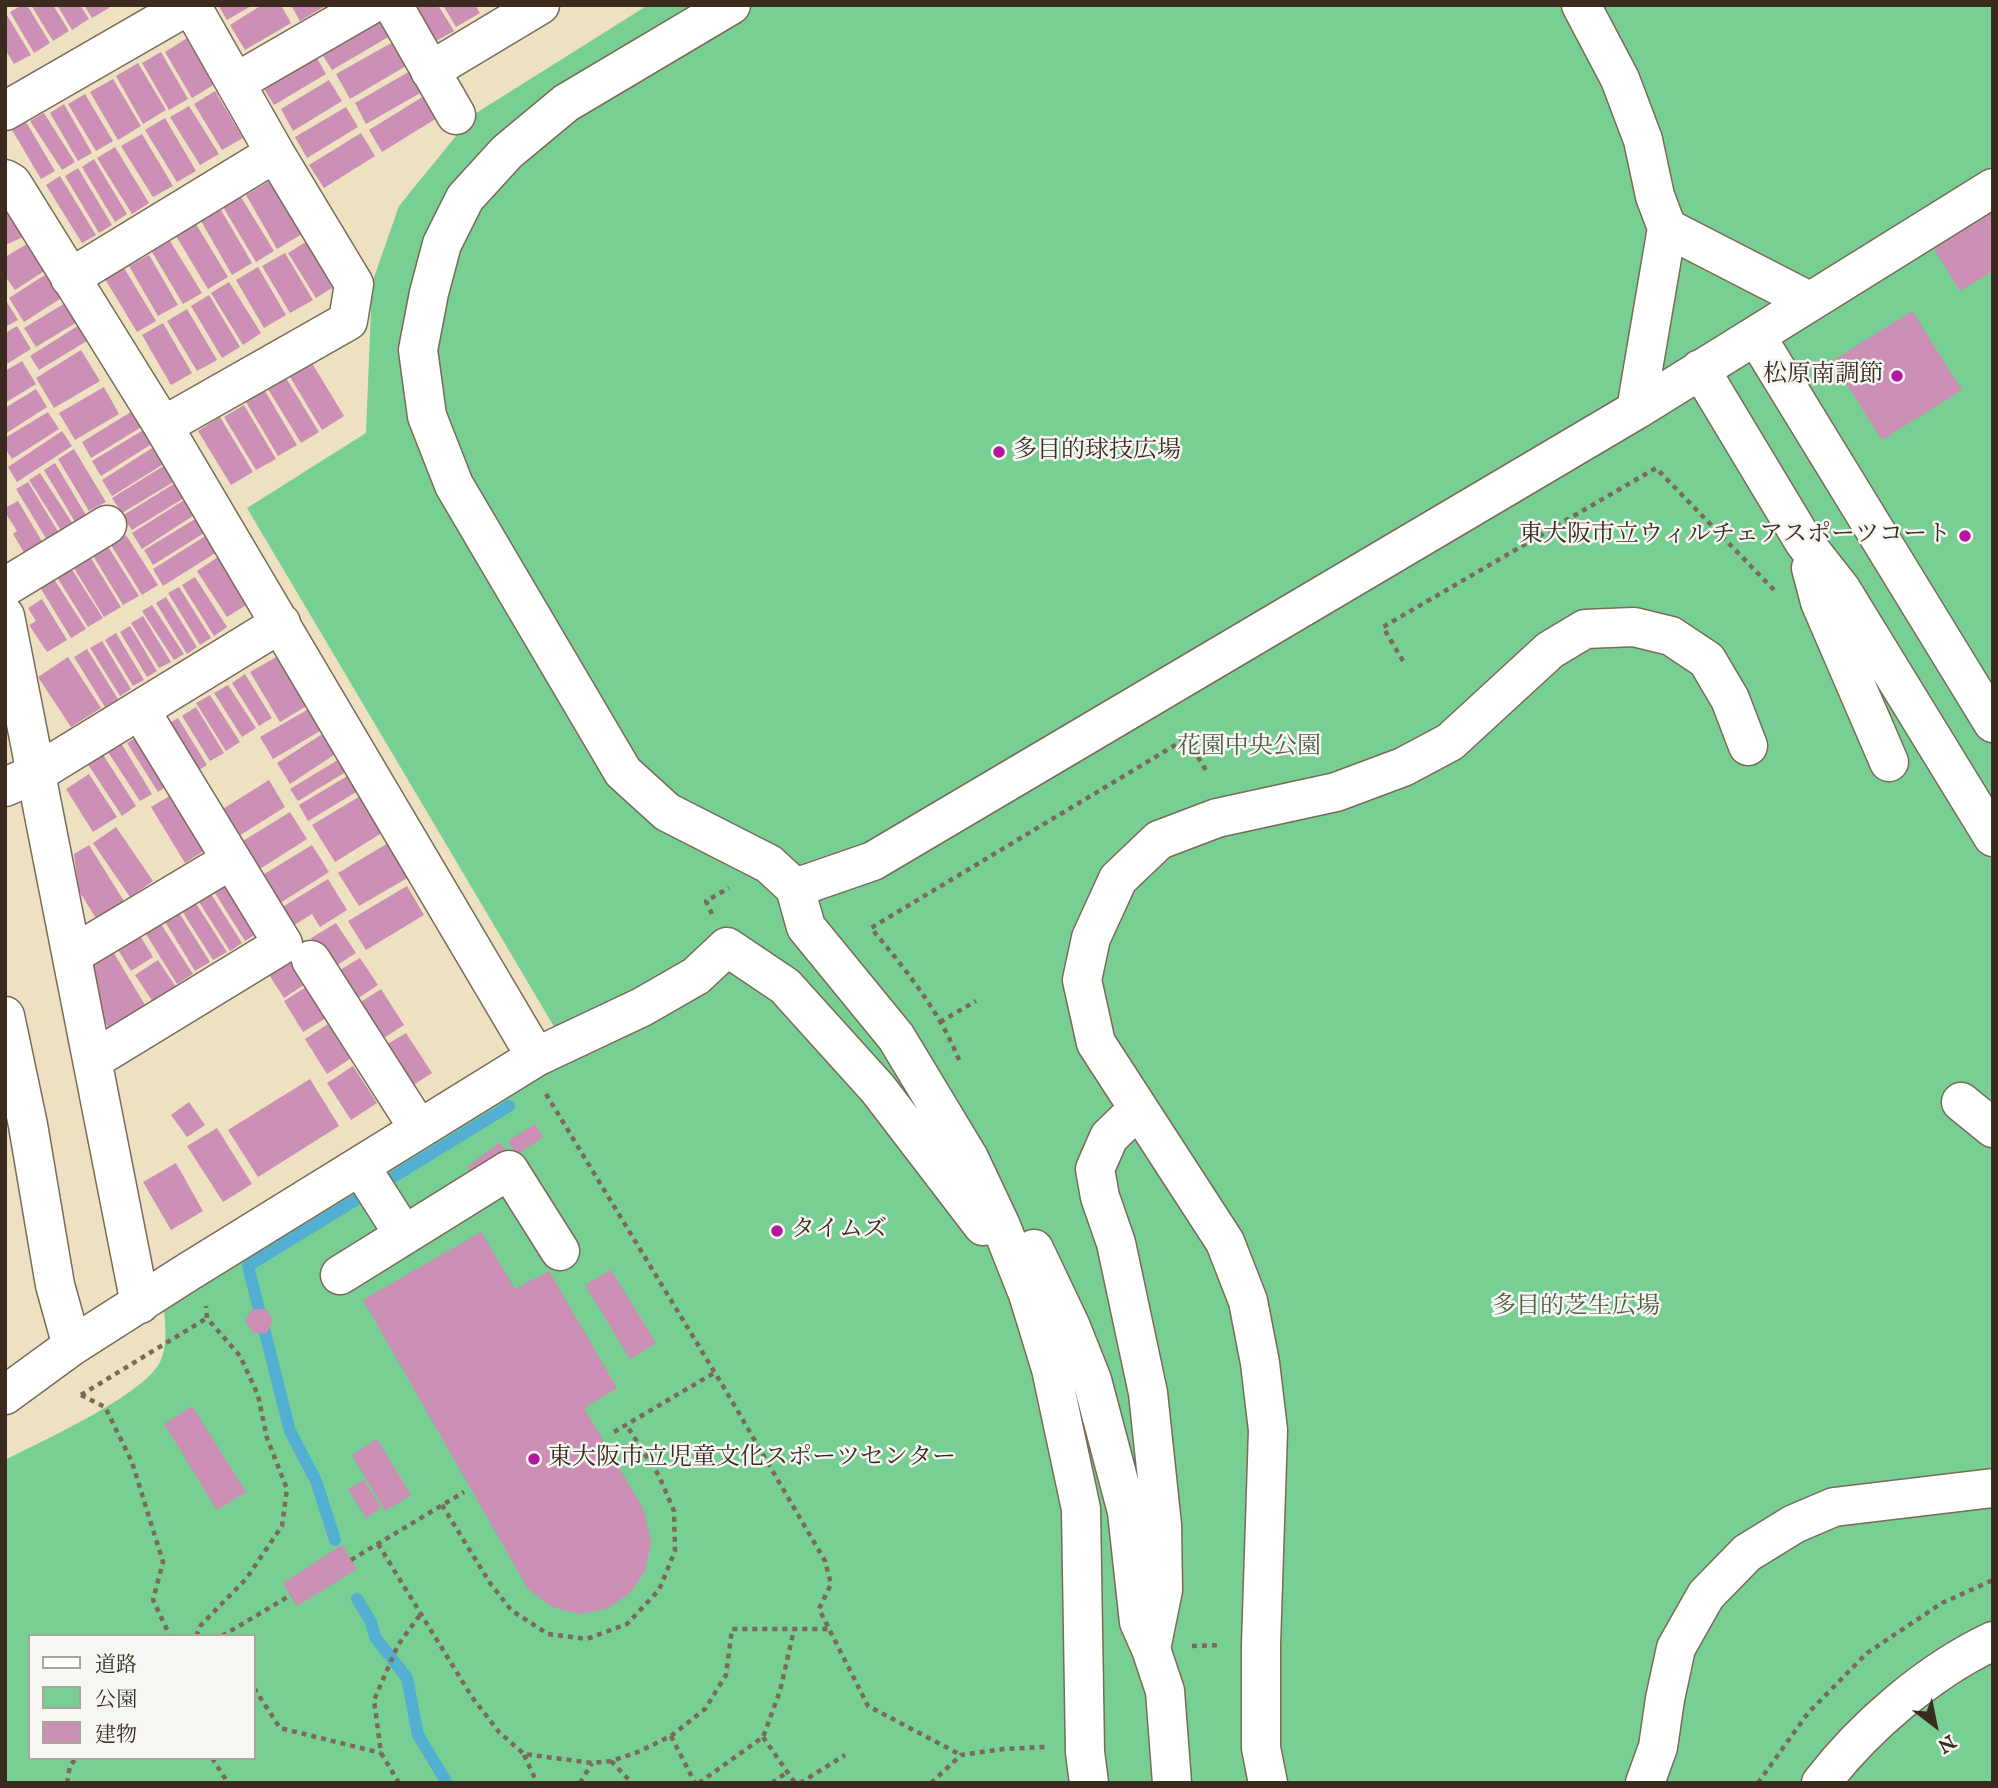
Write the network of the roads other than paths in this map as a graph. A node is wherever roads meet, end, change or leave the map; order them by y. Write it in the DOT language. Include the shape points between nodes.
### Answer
graph roads {
  1 [pos="190,5"];
  2 [pos="370,5"];
  3 [pos="393,5"];
  4 [pos="540,5"];
  5 [pos="731,5"];
  6 [pos="1581,5"];
  7 [pos="430,71"];
  8 [pos="234,83"];
  9 [pos="5,111"];
  10 [pos="456,115"];
  11 [pos="275,153"];
  12 [pos="5,179"];
  13 [pos="1993,188"];
  14 [pos="1667,229"];
  15 [pos="70,278"];
  16 [pos="1809,301"];
  17 [pos="1756,336"];
  18 [pos="1700,369"];
  19 [pos="1636,410"];
  20 [pos="163,426"];
  21 [pos="107,524"];
  22 [pos="1804,542"];
  23 [pos="5,587"];
  24 [pos="5,616"];
  25 [pos="281,623"];
  26 [pos="140,710"];
  27 [pos="1993,723"];
  28 [pos="1748,746"];
  29 [pos="1889,762"];
  30 [pos="20,780"];
  31 [pos="1993,837"];
  32 [pos="231,860"];
  33 [pos="782,876"];
  34 [pos="72,955"];
  35 [pos="311,960"];
  36 [pos="5,1016"];
  37 [pos="537,1057"];
  38 [pos="93,1060"];
  39 [pos="1961,1102"];
  40 [pos="1138,1110"];
  41 [pos="16,1128"];
  42 [pos="1993,1128"];
  43 [pos="419,1129"];
  44 [pos="370,1181"];
  45 [pos="1001,1226"];
  46 [pos="404,1235"];
  47 [pos="560,1251"];
  48 [pos="340,1275"];
  49 [pos="140,1304"];
  50 [pos="72,1346"];
  51 [pos="5,1395"];
  52 [pos="1993,1488"];
  53 [pos="1993,1642"];
  54 [pos="1151,1649"];
  55 [pos="1087,1768"];
  56 [pos="1172,1783"];
  57 [pos="1268,1783"];
  58 [pos="1645,1783"];
  59 [pos="1821,1783"];
  1 -- 8 [label="street"];
  1 -- 9 [label="street"];
  2 -- 8 [label="street"];
  3 -- 7 [label="street"];
  4 -- 7 [label="street"];
  5 -- 33 [label="street" via="566,103 507,152 466,198 442,243 418,350 427,416 454,485 623,772 667,812"];
  6 -- 14 [label="street" via="1620,79 1643,140"];
  7 -- 10 [label="street"];
  8 -- 11 [label="street"];
  11 -- 15 [label="street"];
  11 -- 20 [label="street" via="354,284 348,321"];
  12 -- 15 [label="street" via="12,183"];
  13 -- 16 [label="street"];
  14 -- 16 [label="street"];
  14 -- 19 [label="street"];
  15 -- 20 [label="street"];
  16 -- 17 [label="street"];
  17 -- 18 [label="street"];
  17 -- 27 [label="street"];
  18 -- 19 [label="street"];
  18 -- 22 [label="street"];
  19 -- 33 [label="street" via="873,860"];
  20 -- 25 [label="street"];
  21 -- 23 [label="street"];
  22 -- 29 [label="street" via="1820,602"];
  22 -- 31 [label="street" via="1841,589"];
  24 -- 30 [label="street"];
  25 -- 26 [label="street"];
  25 -- 37 [label="street"];
  26 -- 30 [label="street"];
  26 -- 32 [label="street"];
  28 -- 40 [label="street" via="1730,699 1707,660 1671,636 1634,627 1586,629 1550,650 1450,742 1403,767 1336,792 1217,818 1158,840 1118,879 1091,938 1082,980 1096,1043"];
  30 -- 34 [label="street"];
  32 -- 34 [label="street"];
  32 -- 38 [label="street" via="284,944"];
  33 -- 45 [label="street" via="806,927 897,1037 969,1158"];
  34 -- 38 [label="street"];
  35 -- 43 [label="street"];
  36 -- 41 [label="street"];
  37 -- 43 [label="street"];
  37 -- 45 [label="street" via="696,976 727,947 785,986 878,1089 984,1228"];
  38 -- 49 [label="street"];
  39 -- 42 [label="street"];
  40 -- 54 [label="street" via="1109,1137 1095,1169 1148,1394 1162,1525 1163,1590"];
  40 -- 57 [label="street" via="1226,1242 1248,1301 1260,1363 1268,1430 1261,1748"];
  41 -- 50 [label="street"];
  43 -- 44 [label="street"];
  44 -- 46 [label="street"];
  44 -- 49 [label="street"];
  45 -- 54 [label="street" via="1032,1245 1092,1380 1127,1511 1139,1622"];
  45 -- 55 [label="street" via="1051,1370 1081,1509"];
  46 -- 47 [label="street" via="509,1170"];
  46 -- 48 [label="street"];
  49 -- 50 [label="street"];
  50 -- 51 [label="street"];
  52 -- 58 [label="street" via="1834,1507 1794,1524 1747,1553 1706,1595 1676,1648 1658,1747"];
  53 -- 59 [label="street" via="1906,1696 1846,1751"];
  54 -- 56 [label="street" via="1166,1691"];
}
